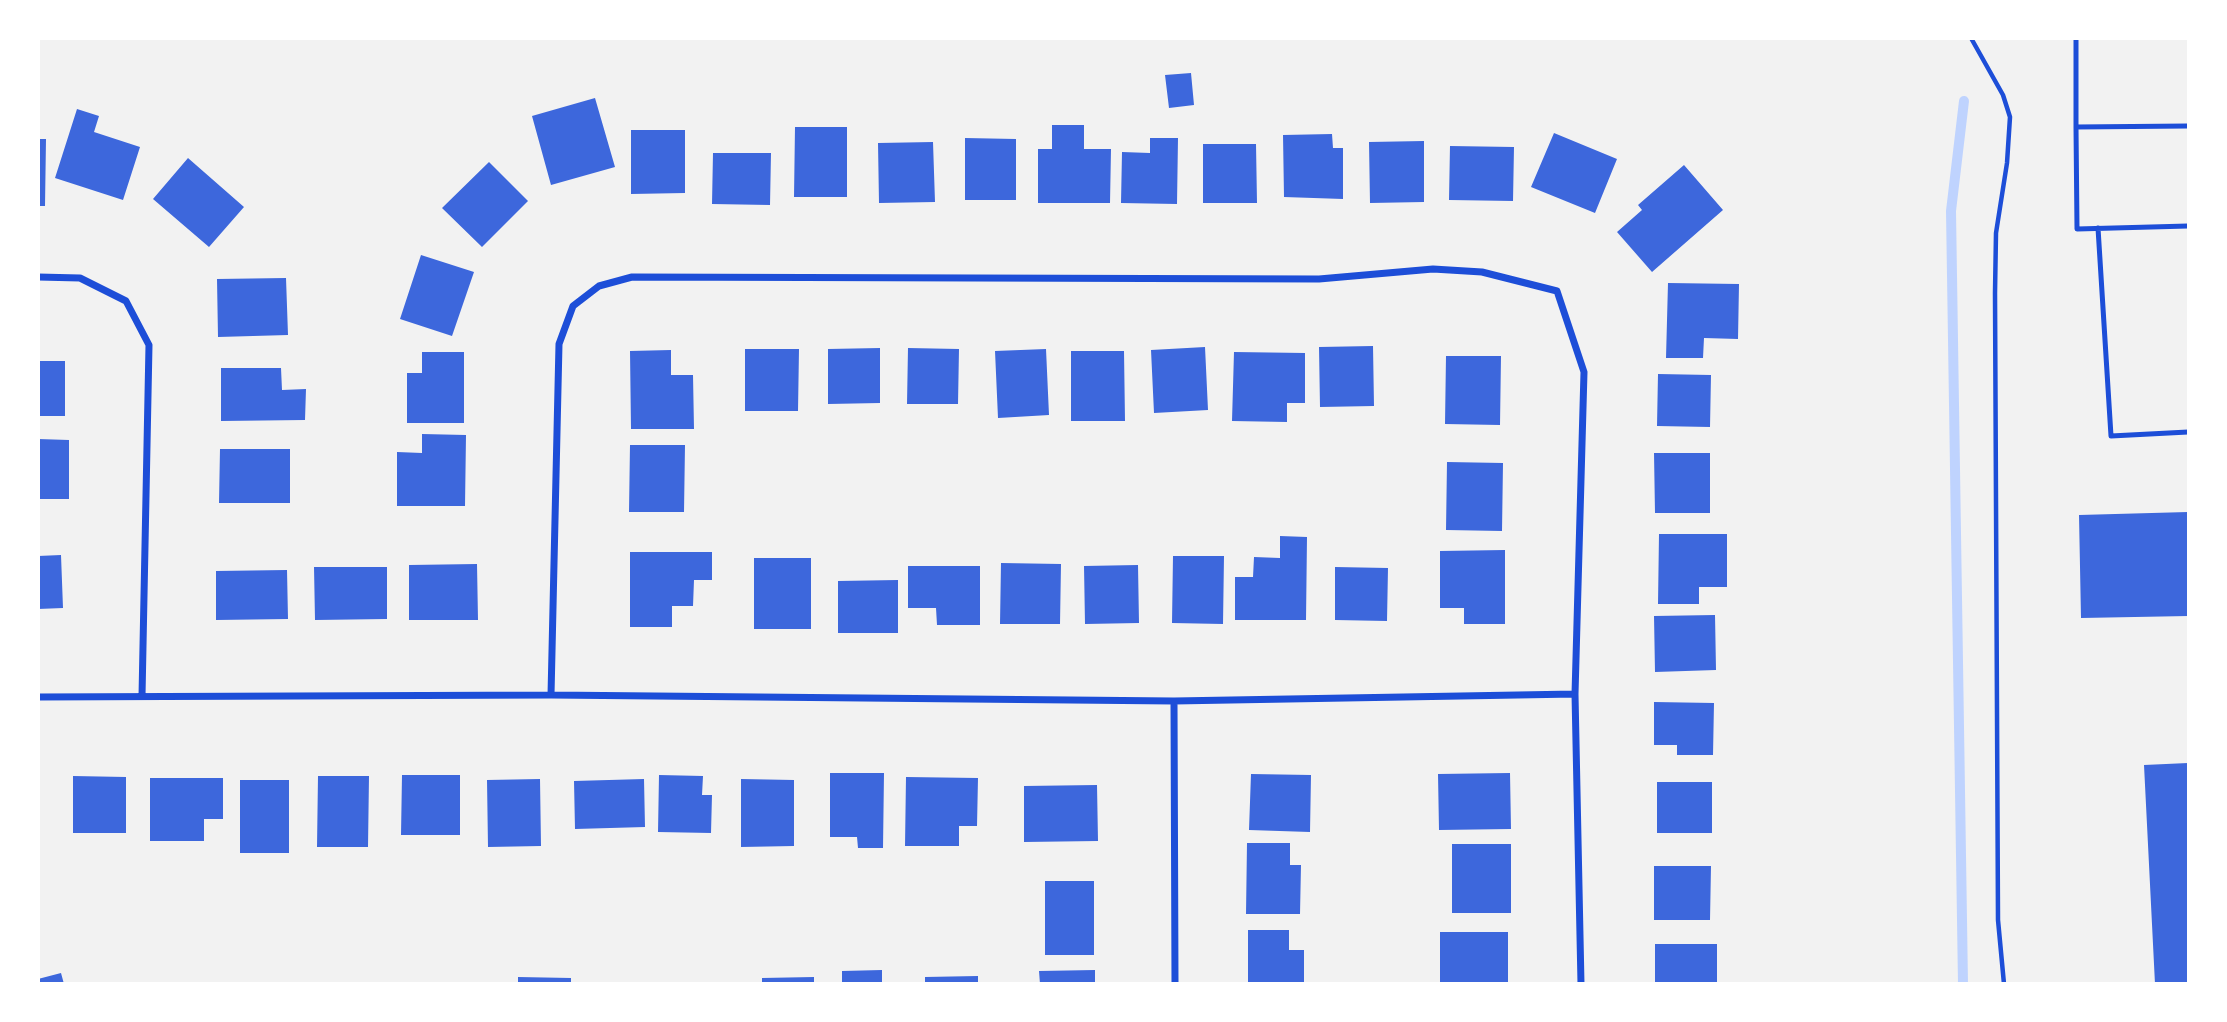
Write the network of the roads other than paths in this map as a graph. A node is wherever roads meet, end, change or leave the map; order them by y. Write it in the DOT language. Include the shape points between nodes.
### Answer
graph roads {
  1 [pos="2076,38"];
  2 [pos="2189,126"];
  3 [pos="2076,127"];
  4 [pos="2189,226"];
  5 [pos="2098,228"];
  6 [pos="38,278"];
  7 [pos="2189,432"];
  8 [pos="1575,694"];
  9 [pos="551,695"];
  10 [pos="142,696"];
  11 [pos="38,697"];
  12 [pos="1174,701"];
  13 [pos="1175,984"];
  14 [pos="1581,984"];
  1 -- 3 [label="lane"];
  2 -- 3 [label="lane"];
  3 -- 5 [label="lane" via="2077,229"];
  4 -- 5 [label="lane"];
  5 -- 7 [label="lane" via="2110,436"];
  6 -- 10 [label="street" via="80,278 126,301 149,345"];
  8 -- 9 [label="street" via="1581,360 1557,291 1482,272 1433,269 1319,279 632,277 599,286 573,306 559,344"];
  8 -- 12 [label="street"];
  8 -- 14 [label="street"];
  9 -- 10 [label="street"];
  9 -- 12 [label="street"];
  10 -- 11 [label="street"];
  12 -- 13 [label="street"];
}
